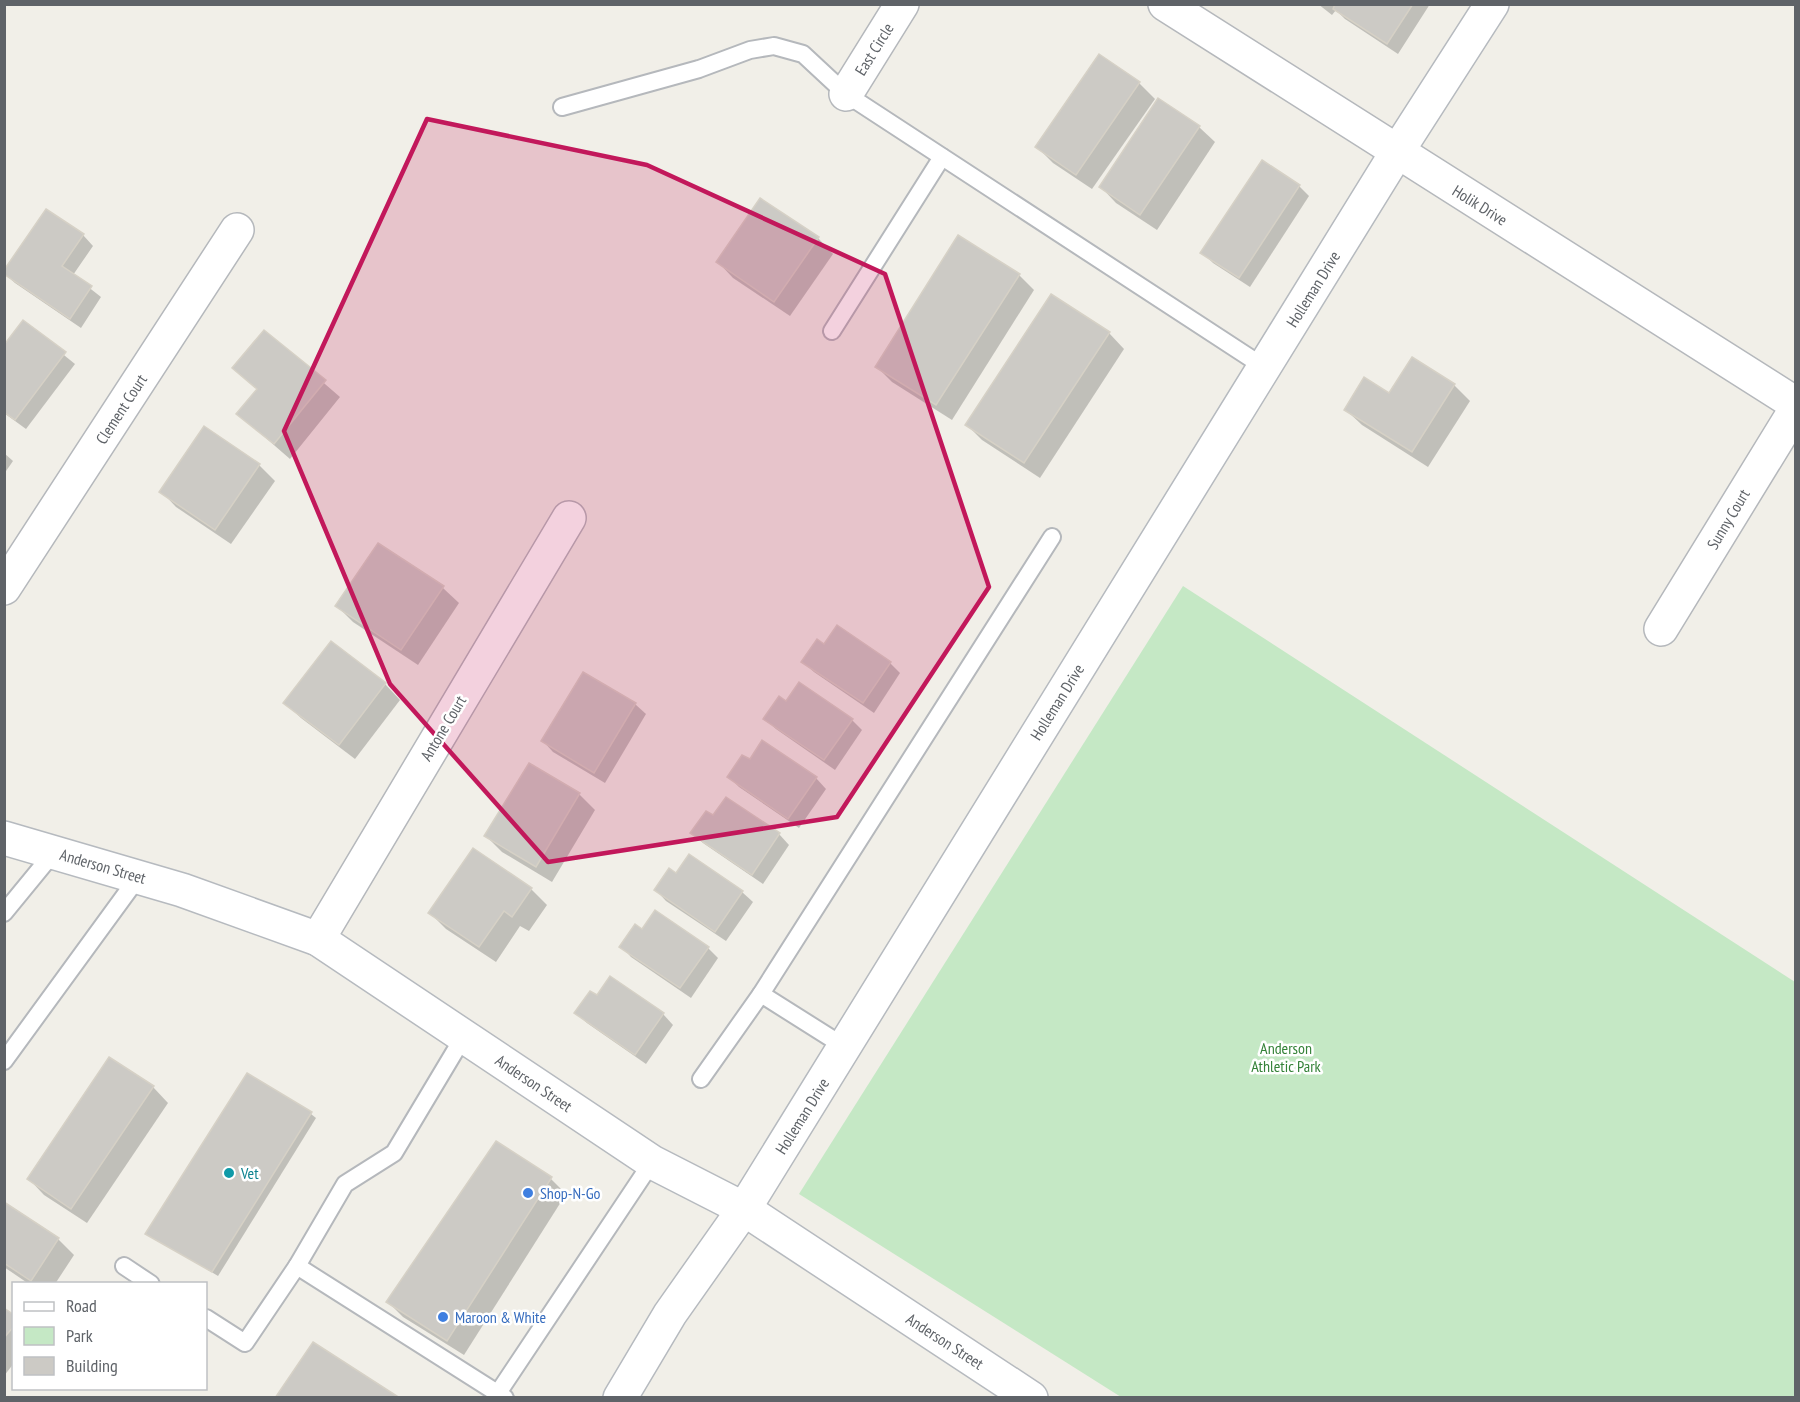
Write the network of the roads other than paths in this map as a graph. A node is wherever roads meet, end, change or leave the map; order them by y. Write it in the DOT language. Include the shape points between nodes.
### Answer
graph roads {
  1 [pos="902,4"];
  2 [pos="1165,4"];
  3 [pos="1492,4"];
  4 [pos="846,94"];
  5 [pos="562,107"];
  6 [pos="1397,152"];
  7 [pos="942,157"];
  8 [pos="237,230"];
  9 [pos="832,331"];
  10 [pos="1264,367"];
  11 [pos="1796,404"];
  12 [pos="1796,409"];
  13 [pos="569,518"];
  14 [pos="1052,537"];
  15 [pos="4,588"];
  16 [pos="1661,629"];
  17 [pos="4,838"];
  18 [pos="54,852"];
  19 [pos="139,876"];
  20 [pos="4,913"];
  21 [pos="318,939"];
  22 [pos="761,994"];
  23 [pos="464,1036"];
  24 [pos="845,1047"];
  25 [pos="4,1061"];
  26 [pos="701,1079"];
  27 [pos="652,1162"];
  28 [pos="744,1209"];
  29 [pos="124,1266"];
  30 [pos="297,1266"];
  31 [pos="148,1282"];
  32 [pos="207,1319"];
  33 [pos="502,1395"];
  34 [pos="620,1398"];
  35 [pos="1031,1398"];
  1 -- 4 [label="street, East Circle"];
  2 -- 6 [label="street, Holik Drive"];
  3 -- 6 [label="street, Holleman Drive"];
  4 -- 5 [label="lane" via="803,54 774,46"];
  4 -- 7 [label="lane"];
  6 -- 10 [label="street, Holleman Drive"];
  6 -- 11 [label="street, Holik Drive"];
  7 -- 9 [label="lane"];
  7 -- 10 [label="lane"];
  8 -- 15 [label="street, Clement Court"];
  10 -- 24 [label="street, Holleman Drive"];
  12 -- 16 [label="street, Sunny Court"];
  13 -- 21 [label="street, Antone Court"];
  14 -- 22 [label="lane"];
  17 -- 18 [label="street, Anderson Street"];
  18 -- 19 [label="street, Anderson Street"];
  18 -- 20 [label="lane"];
  19 -- 21 [label="street, Anderson Street"];
  19 -- 25 [label="lane"];
  21 -- 23 [label="street, Anderson Street"];
  22 -- 24 [label="lane"];
  22 -- 26 [label="lane"];
  23 -- 27 [label="street, Anderson Street"];
  23 -- 30 [label="lane" via="394,1153 345,1185"];
  24 -- 28 [label="street, Holleman Drive"];
  27 -- 28 [label="street, Anderson Street"];
  27 -- 33 [label="lane"];
  28 -- 34 [label="street, Holleman Drive" via="670,1314"];
  28 -- 35 [label="street, Anderson Street"];
  29 -- 31 [label="lane"];
  30 -- 32 [label="lane" via="245,1343"];
  30 -- 33 [label="lane"];
}
